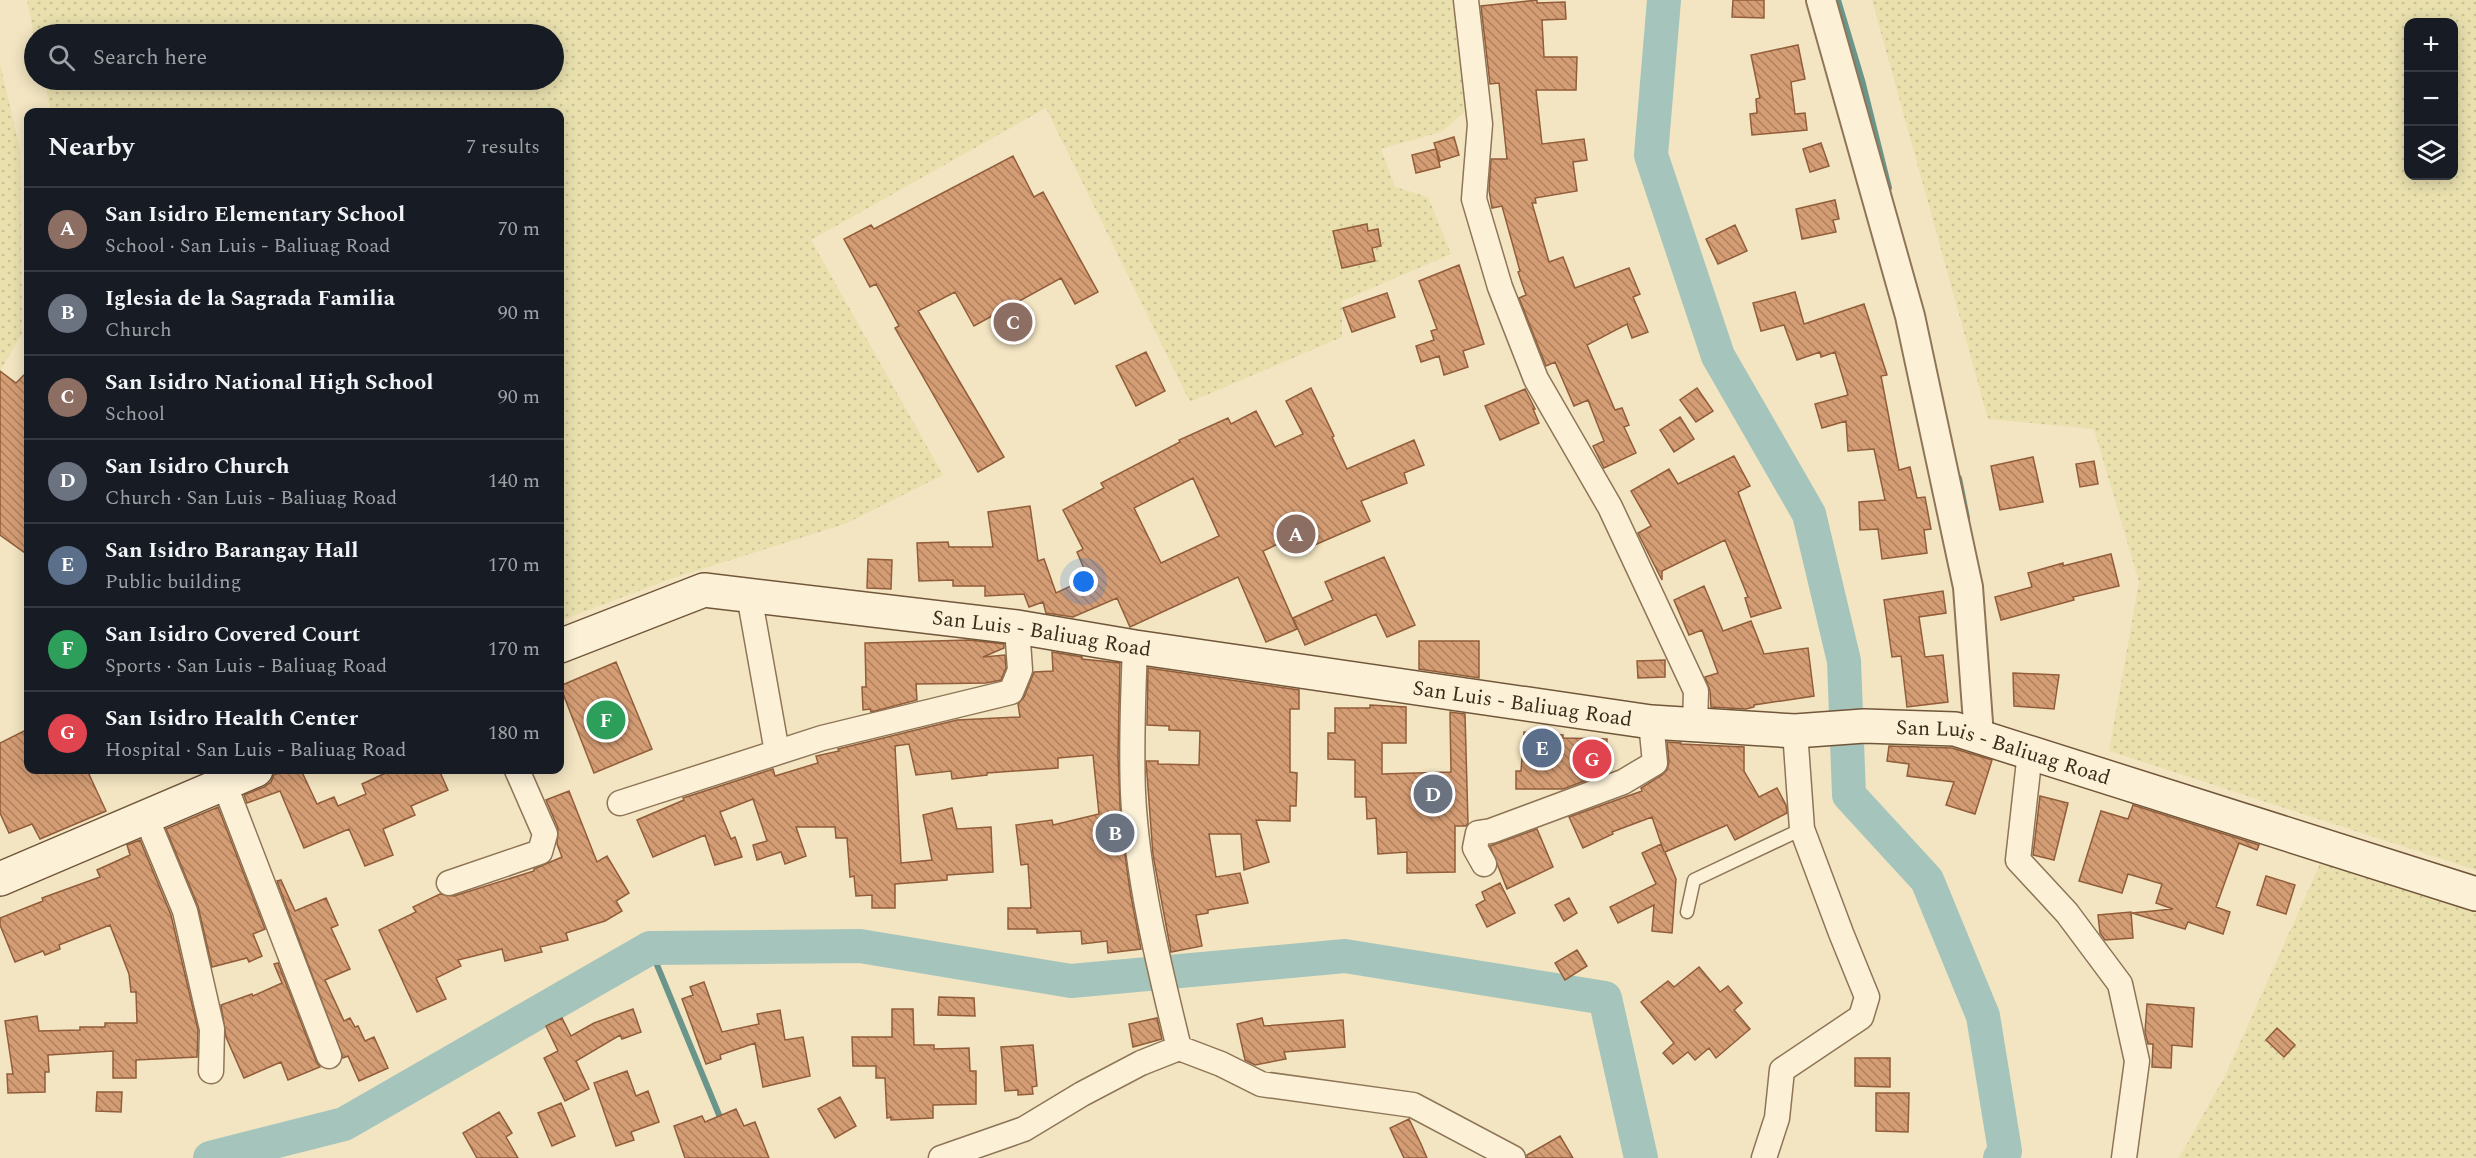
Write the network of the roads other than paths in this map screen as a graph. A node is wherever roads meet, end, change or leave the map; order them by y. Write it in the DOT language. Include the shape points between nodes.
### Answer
graph roads {
  1 [pos="1466,0"];
  2 [pos="1821,0"];
  3 [pos="748,596"];
  4 [pos="1017,627"];
  5 [pos="564,644"];
  6 [pos="1135,647"];
  7 [pos="1651,722"];
  8 [pos="1695,726"];
  9 [pos="1801,731"];
  10 [pos="1979,736"];
  11 [pos="777,752"];
  12 [pos="2030,752"];
  13 [pos="241,774"];
  14 [pos="519,774"];
  15 [pos="620,803"];
  16 [pos="146,817"];
  17 [pos="1802,829"];
  18 [pos="1485,864"];
  19 [pos="0,879"];
  20 [pos="449,883"];
  21 [pos="2476,894"];
  22 [pos="1687,912"];
  23 [pos="1179,1048"];
  24 [pos="329,1056"];
  25 [pos="212,1071"];
  26 [pos="940,1158"];
  27 [pos="1512,1158"];
  28 [pos="1764,1158"];
  29 [pos="2124,1158"];
  1 -- 8 [label="street" via="1480,124 1474,199 1500,287 1536,379 1610,507 1696,691"];
  2 -- 10 [label="street" via="1910,316 1968,587"];
  3 -- 4 [label="main road, San Luis - Baliuag Road"];
  3 -- 5 [label="main road, San Luis - Baliuag Road" via="705,590"];
  3 -- 11 [label="street"];
  4 -- 6 [label="main road, San Luis - Baliuag Road"];
  4 -- 11 [label="street" via="1020,670 1011,692"];
  6 -- 7 [label="main road, San Luis - Baliuag Road"];
  6 -- 23 [label="street" via="1133,793 1141,865"];
  7 -- 8 [label="main road, San Luis - Baliuag Road"];
  7 -- 18 [label="street" via="1656,763 1623,782 1478,833 1475,848"];
  8 -- 9 [label="main road, San Luis - Baliuag Road"];
  9 -- 10 [label="main road, San Luis - Baliuag Road" via="1864,726 1955,729"];
  9 -- 17 [label="street"];
  10 -- 12 [label="main road, San Luis - Baliuag Road"];
  11 -- 15 [label="street"];
  12 -- 21 [label="main road, San Luis - Baliuag Road"];
  12 -- 29 [label="street" via="2018,860 2067,913 2120,984 2137,1061"];
  13 -- 16 [label="main road"];
  13 -- 24 [label="street"];
  14 -- 20 [label="street" via="545,834 540,852"];
  16 -- 19 [label="main road"];
  16 -- 25 [label="street" via="185,911 212,1029"];
  17 -- 22 [label="lane" via="1694,880"];
  17 -- 28 [label="street" via="1868,997 1861,1017 1782,1070 1777,1118"];
  23 -- 26 [label="street" via="1141,1063 1024,1129"];
  23 -- 27 [label="street" via="1261,1084 1413,1105"];
}
